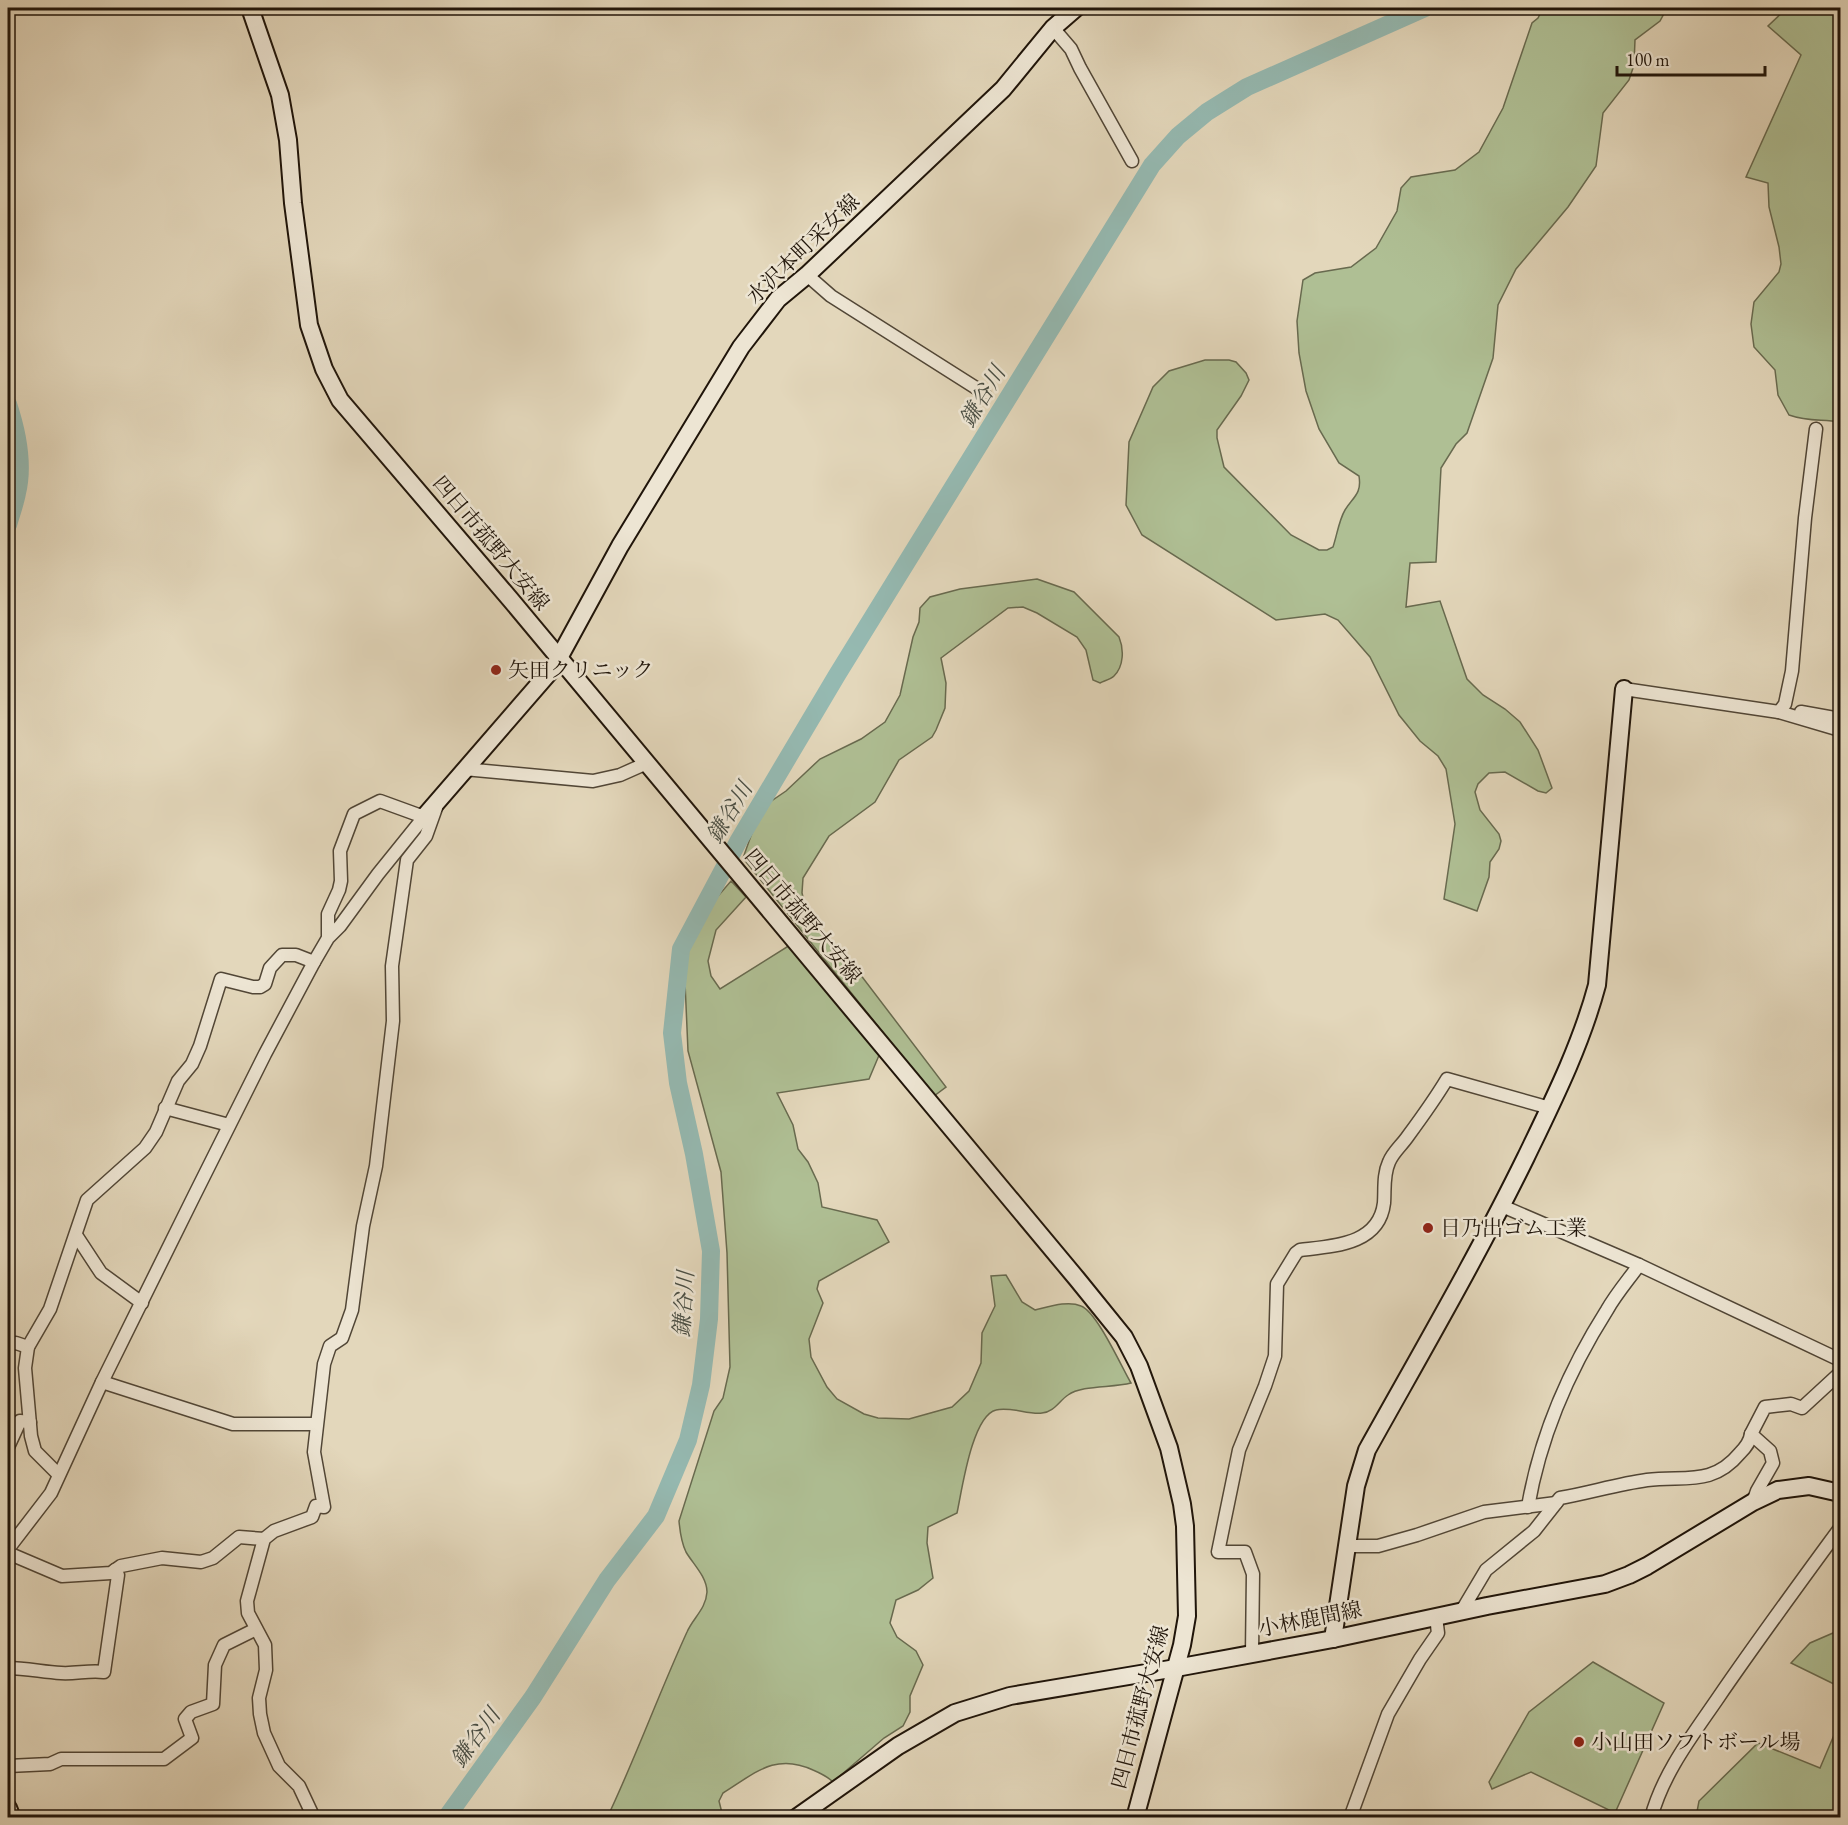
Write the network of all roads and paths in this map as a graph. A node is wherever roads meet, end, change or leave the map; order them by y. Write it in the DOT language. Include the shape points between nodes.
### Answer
graph roads {
  1 [pos="250,8"];
  2 [pos="1076,8"];
  3 [pos="1053,28"];
  4 [pos="1132,161"];
  5 [pos="807,275"];
  6 [pos="984,393"];
  7 [pos="1816,429"];
  8 [pos="558,657"];
  9 [pos="1624,689"];
  10 [pos="1779,712"];
  11 [pos="1840,719"];
  12 [pos="1840,730"];
  13 [pos="464,769"];
  14 [pos="652,769"];
  15 [pos="440,798"];
  16 [pos="424,817"];
  17 [pos="328,939"];
  18 [pos="314,962"];
  19 [pos="165,1108"];
  20 [pos="1550,1108"];
  21 [pos="229,1125"];
  22 [pos="1502,1206"];
  23 [pos="76,1235"];
  24 [pos="1639,1264"];
  25 [pos="142,1303"];
  26 [pos="8,1344"];
  27 [pos="28,1347"];
  28 [pos="1840,1360"];
  29 [pos="1840,1373"];
  30 [pos="102,1382"];
  31 [pos="30,1422"];
  32 [pos="316,1424"];
  33 [pos="1751,1434"];
  34 [pos="8,1447"];
  35 [pos="58,1474"];
  36 [pos="1840,1493"];
  37 [pos="1753,1502"];
  38 [pos="1556,1503"];
  39 [pos="1528,1507"];
  40 [pos="1840,1528"];
  41 [pos="264,1539"];
  42 [pos="1347,1546"];
  43 [pos="8,1551"];
  44 [pos="115,1569"];
  45 [pos="1461,1612"];
  46 [pos="1436,1617"];
  47 [pos="256,1629"];
  48 [pos="1333,1638"];
  49 [pos="1252,1653"];
  50 [pos="8,1668"];
  51 [pos="1176,1668"];
  52 [pos="8,1766"];
  53 [pos="8,1808"];
  54 [pos="12,1818"];
  55 [pos="314,1818"];
  56 [pos="796,1818"];
  57 [pos="1135,1818"];
  58 [pos="1350,1818"];
  59 [pos="1652,1818"];
  1 -- 8 [label="main road, 四日市菰野大安線" via="280,95 309,325 324,369 350,414"];
  2 -- 3 [label="main road, 水沢本町采女線"];
  3 -- 4 [label="street" via="1075,56"];
  3 -- 5 [label="main road, 水沢本町采女線" via="1003,89"];
  5 -- 6 [label="street" via="831,296"];
  5 -- 8 [label="main road, 水沢本町采女線" via="778,299 741,347"];
  7 -- 10 [label="street" via="1792,670 1785,704"];
  8 -- 13 [label="main road, 水沢本町采女線" via="547,676"];
  8 -- 14 [label="main road, 四日市菰野大安線"];
  9 -- 10 [label="street"];
  9 -- 20 [label="main road" via="1597,985 1583,1032"];
  10 -- 11 [label="street"];
  10 -- 12 [label="street"];
  13 -- 14 [label="street" via="593,781"];
  13 -- 15 [label="main road, 水沢本町采女線"];
  14 -- 51 [label="main road, 四日市菰野大安線" via="1124,1337 1149,1390 1169,1448 1182,1504 1187,1616"];
  15 -- 16 [label="main road, 水沢本町采女線"];
  15 -- 32 [label="street" via="426,836 407,860 392,966 393,1021 376,1166 352,1310 342,1338 330,1346 324,1364"];
  16 -- 17 [label="street"];
  16 -- 17 [label="street" via="380,801 354,814 340,851 339,890 327,914"];
  17 -- 18 [label="street"];
  18 -- 19 [label="street" via="282,955 260,987 221,979 200,1046"];
  18 -- 21 [label="street"];
  19 -- 21 [label="street"];
  19 -- 23 [label="street" via="146,1148 87,1200"];
  20 -- 22 [label="main road"];
  20 -- 49 [label="street" via="1447,1079 1389,1162 1383,1206 1374,1229 1342,1244 1300,1250 1277,1284 1275,1356 1239,1450 1218,1552 1245,1552 1253,1574"];
  21 -- 25 [label="street"];
  22 -- 24 [label="street"];
  22 -- 42 [label="main road" via="1367,1450 1356,1486"];
  23 -- 25 [label="street" via="100,1273"];
  23 -- 27 [label="street" via="50,1309"];
  24 -- 28 [label="street"];
  24 -- 39 [label="street" via="1607,1309 1550,1422"];
  25 -- 30 [label="street"];
  26 -- 27 [label="street" via="16,1342"];
  27 -- 31 [label="street" via="25,1368"];
  29 -- 33 [label="street" via="1802,1408 1791,1404 1765,1407"];
  30 -- 32 [label="street" via="234,1424"];
  30 -- 35 [label="street"];
  31 -- 34 [label="street" via="20,1421"];
  31 -- 35 [label="street" via="35,1451"];
  32 -- 41 [label="street" via="314,1452 324,1507 316,1506 312,1517 274,1531"];
  33 -- 37 [label="street" via="1770,1451 1773,1463"];
  33 -- 38 [label="street" via="1731,1464 1718,1472 1698,1478 1648,1480 1560,1498"];
  35 -- 43 [label="street" via="51,1493"];
  36 -- 37 [label="main road, 小林鹿間線" via="1809,1486 1793,1487"];
  37 -- 45 [label="main road, 小林鹿間線" via="1629,1575 1605,1584"];
  38 -- 39 [label="street"];
  38 -- 45 [label="street" via="1534,1531 1486,1570"];
  39 -- 42 [label="street" via="1484,1512 1378,1546"];
  40 -- 59 [label="street" via="1677,1758 1664,1781"];
  41 -- 44 [label="street" via="239,1537 213,1558 201,1562 162,1558"];
  41 -- 47 [label="street" via="246,1601"];
  42 -- 48 [label="main road"];
  43 -- 44 [label="street" via="62,1576 111,1573"];
  44 -- 50 [label="street" via="118,1575 104,1672"];
  45 -- 46 [label="main road, 小林鹿間線"];
  46 -- 48 [label="main road, 小林鹿間線"];
  46 -- 58 [label="street" via="1438,1633 1389,1714"];
  47 -- 52 [label="street" via="224,1645 215,1665 213,1704 185,1719 192,1738 164,1759 61,1759 50,1764"];
  47 -- 55 [label="street" via="266,1645 266,1670 259,1698 264,1733 279,1766 299,1786"];
  48 -- 49 [label="main road, 小林鹿間線"];
  49 -- 51 [label="main road, 小林鹿間線"];
  51 -- 56 [label="main road, 小林鹿間線" via="1010,1696 955,1713 898,1746"];
  51 -- 57 [label="main road, 四日市菰野大安線"];
  53 -- 54 [label="main road"];
}
